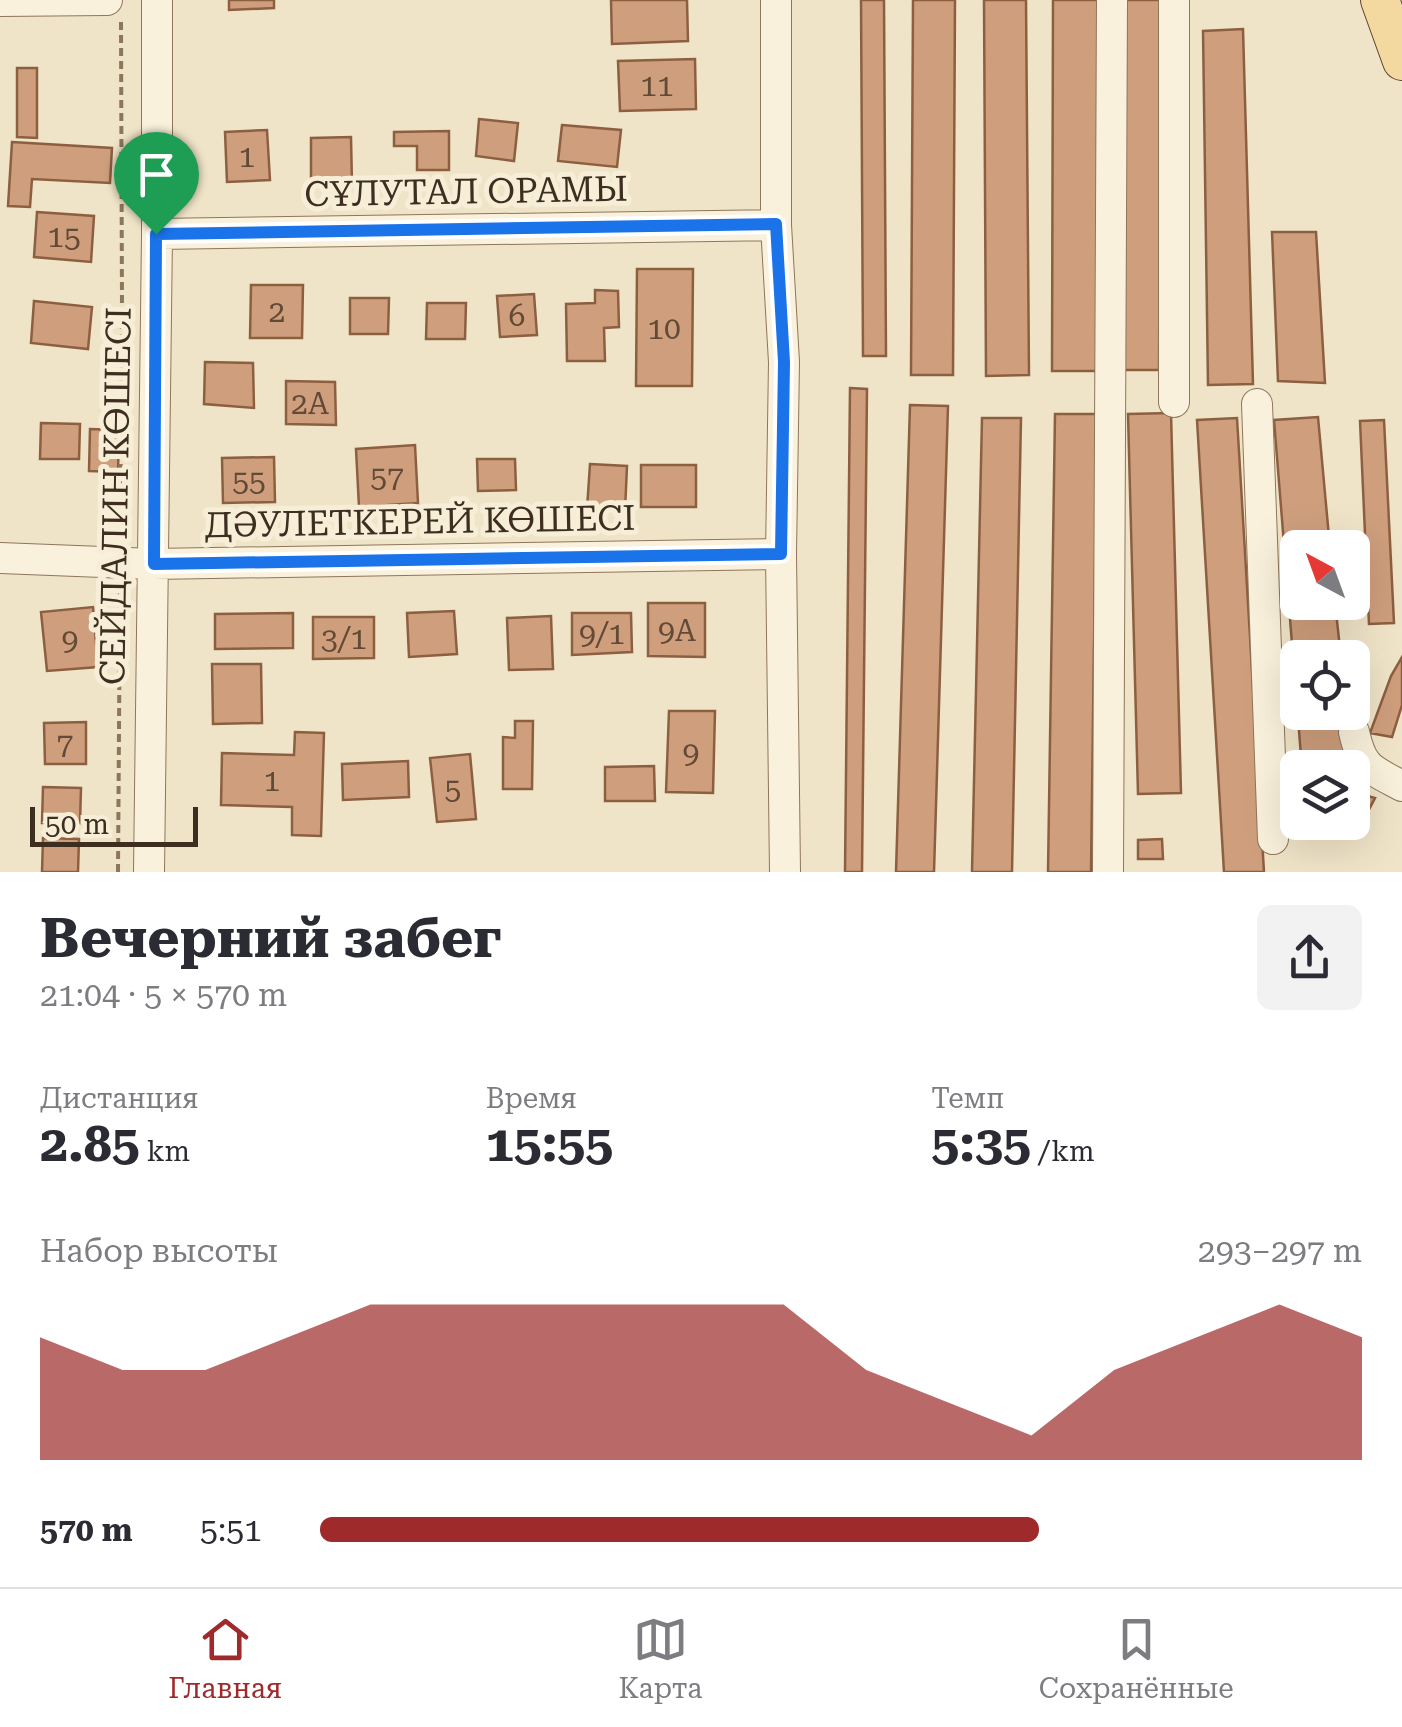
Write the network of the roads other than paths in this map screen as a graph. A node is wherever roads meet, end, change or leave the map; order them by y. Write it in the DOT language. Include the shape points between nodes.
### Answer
graph roads {
  1 [pos="157,0"];
  2 [pos="776,0"];
  3 [pos="1112,0"];
  4 [pos="1174,0"];
  5 [pos="1380,0"];
  6 [pos="0,1"];
  7 [pos="114,10"];
  8 [pos="1402,61"];
  9 [pos="776,224"];
  10 [pos="156,234"];
  11 [pos="1174,402"];
  12 [pos="1257,404"];
  13 [pos="781,554"];
  14 [pos="0,558"];
  15 [pos="154,564"];
  16 [pos="1354,732"];
  17 [pos="1402,786"];
  18 [pos="1274,839"];
  19 [pos="149,872"];
  20 [pos="785,872"];
  21 [pos="1108,872"];
  1 -- 10 [label="street, СЕЙДАЛИН КӨШЕСІ"];
  2 -- 9 [label="street"];
  3 -- 21 [label="street"];
  4 -- 11 [label="street"];
  5 -- 8 [label="main road"];
  6 -- 7 [label="street"];
  9 -- 10 [label="street, СҰЛУТАЛ ОРАМЫ"];
  9 -- 13 [label="street" via="784,362"];
  10 -- 15 [label="street, СЕЙДАЛИН КӨШЕСІ"];
  12 -- 18 [label="street"];
  13 -- 15 [label="street, ДӘУЛЕТКЕРЕЙ КӨШЕСІ"];
  13 -- 20 [label="street"];
  14 -- 15 [label="street, ДӘУЛЕТКЕРЕЙ КӨШЕСІ"];
  15 -- 19 [label="street, СЕЙДАЛИН КӨШЕСІ"];
  16 -- 17 [label="street" via="1367,766"];
}
